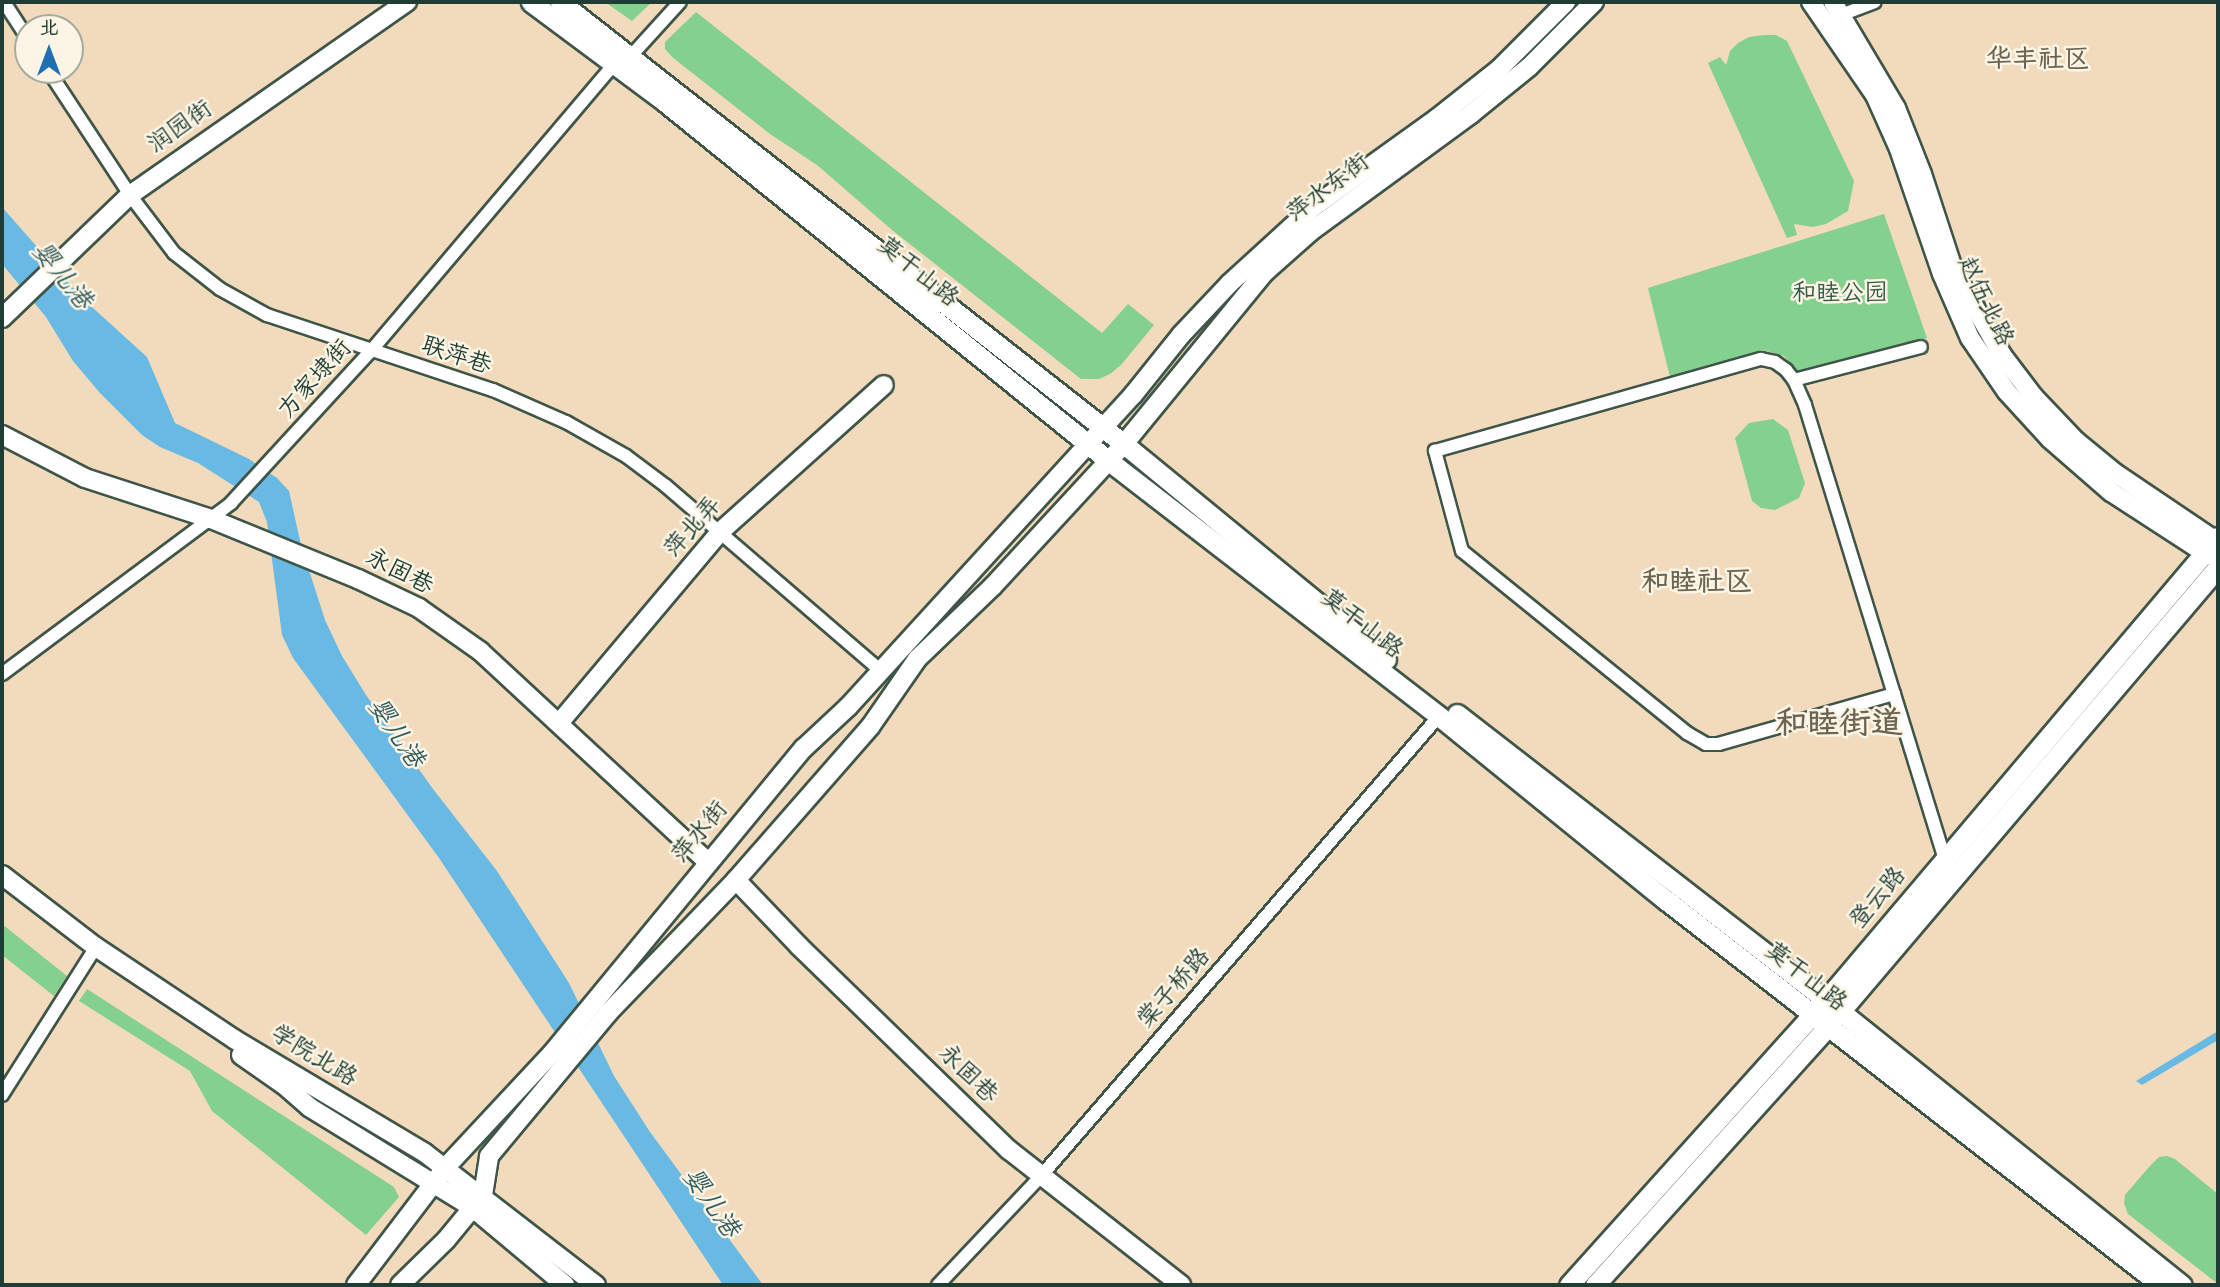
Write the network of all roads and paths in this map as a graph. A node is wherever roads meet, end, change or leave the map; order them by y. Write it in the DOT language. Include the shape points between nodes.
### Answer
graph roads {
  1 [pos="4,2"];
  2 [pos="407,2"];
  3 [pos="531,2"];
  4 [pos="560,2"];
  5 [pos="680,2"];
  6 [pos="1566,2"];
  7 [pos="1594,2"];
  8 [pos="1811,2"];
  9 [pos="1875,2"];
  10 [pos="1837,8"];
  11 [pos="14,17"];
  12 [pos="622,61"];
  13 [pos="57,84"];
  14 [pos="130,195"];
  15 [pos="2,318"];
  16 [pos="1921,347"];
  17 [pos="370,352"];
  18 [pos="1794,380"];
  19 [pos="884,385"];
  20 [pos="2,435"];
  21 [pos="1095,435"];
  22 [pos="1124,444"];
  23 [pos="1109,461"];
  24 [pos="211,519"];
  25 [pos="720,532"];
  26 [pos="2216,551"];
  27 [pos="881,671"];
  28 [pos="2,674"];
  29 [pos="1894,694"];
  30 [pos="1439,716"];
  31 [pos="560,723"];
  32 [pos="1945,860"];
  33 [pos="708,862"];
  34 [pos="2,875"];
  35 [pos="736,880"];
  36 [pos="2,888"];
  37 [pos="93,952"];
  38 [pos="602,1006"];
  39 [pos="1826,1013"];
  40 [pos="558,1059"];
  41 [pos="2,1094"];
  42 [pos="440,1175"];
  43 [pos="1041,1177"];
  44 [pos="478,1202"];
  45 [pos="356,1285"];
  46 [pos="400,1285"];
  47 [pos="565,1285"];
  48 [pos="596,1285"];
  49 [pos="938,1285"];
  50 [pos="1181,1285"];
  51 [pos="1569,1285"];
  52 [pos="1595,1285"];
  53 [pos="2161,1285"];
  54 [pos="2182,1285"];
  1 -- 11 [label="street"];
  2 -- 14 [label="main road, 润园街"];
  3 -- 12 [label="main road, 莫干山路"];
  4 -- 12 [label="main road, 莫干山路"];
  5 -- 12 [label="street, 方家埭街"];
  6 -- 21 [label="main road, 萍水东街" via="1499,69 1281,236 1181,335"];
  7 -- 22 [label="main road, 萍水东街" via="1529,67 1310,232 1265,272"];
  8 -- 26 [label="main road, 赵伍北路" via="1880,104 1942,275 1988,367 2035,424 2080,467 2111,492"];
  9 -- 10 [label="street"];
  10 -- 26 [label="main road, 赵伍北路" via="1896,108 1953,269 2002,355 2076,440"];
  12 -- 17 [label="street, 方家埭街"];
  12 -- 21 [label="main road, 莫干山路"];
  13 -- 14 [label="street, 联萍巷"];
  14 -- 15 [label="main road, 润园街"];
  14 -- 17 [label="street, 联萍巷" via="174,253 220,289 267,315"];
  16 -- 18 [label="street"];
  17 -- 24 [label="street, 方家埭街"];
  17 -- 25 [label="street, 联萍巷" via="493,390 566,422 626,456"];
  18 -- 29 [label="street"];
  18 -- 29 [label="street" via="1775,362 1761,359 1435,451 1456,534 1462,551 1706,744"];
  19 -- 25 [label="main road, 萍北弄"];
  20 -- 24 [label="main road, 永固巷" via="85,478"];
  21 -- 22 [label="main road, 莫干山路"];
  21 -- 23 [label="main road, 莫干山路"];
  21 -- 27 [label="main road, 萍水街"];
  22 -- 23 [label="main road, 萍水街"];
  22 -- 39 [label="main road, 莫干山路"];
  23 -- 30 [label="main road, 莫干山路"];
  23 -- 35 [label="main road, 萍水街" via="993,586 917,659 870,727"];
  24 -- 28 [label="street, 方家埭街"];
  24 -- 31 [label="main road, 永固巷" via="419,608 480,651"];
  25 -- 27 [label="street, 联萍巷"];
  25 -- 31 [label="main road, 萍北弄"];
  26 -- 32 [label="main road, 登云路"];
  26 -- 39 [label="main road, 登云路"];
  27 -- 33 [label="main road, 萍水街" via="804,748"];
  29 -- 32 [label="street"];
  30 -- 39 [label="main road, 莫干山路" via="1667,901"];
  30 -- 43 [label="street, 棠子桥路"];
  31 -- 33 [label="main road, 永固巷"];
  32 -- 39 [label="main road, 登云路"];
  33 -- 38 [label="main road, 萍水街"];
  34 -- 37 [label="main road, 学院北路"];
  35 -- 38 [label="main road, 萍水街"];
  35 -- 43 [label="main road, 永固巷" via="930,1074"];
  36 -- 37 [label="main road, 学院北路"];
  37 -- 41 [label="street"];
  37 -- 42 [label="main road, 学院北路" via="251,1061 309,1107"];
  38 -- 40 [label="main road, 萍水街"];
  39 -- 51 [label="main road, 登云路"];
  39 -- 52 [label="main road, 登云路"];
  39 -- 53 [label="main road, 莫干山路"];
  39 -- 54 [label="main road, 莫干山路"];
  40 -- 42 [label="main road, 萍水街"];
  40 -- 44 [label="main road, 萍水街" via="489,1157"];
  42 -- 44 [label="main road, 学院北路"];
  42 -- 45 [label="main road, 萍水街"];
  43 -- 49 [label="street, 棠子桥路"];
  43 -- 50 [label="main road, 永固巷"];
  44 -- 46 [label="main road"];
  44 -- 47 [label="main road, 学院北路"];
  44 -- 48 [label="main road, 学院北路"];
}
